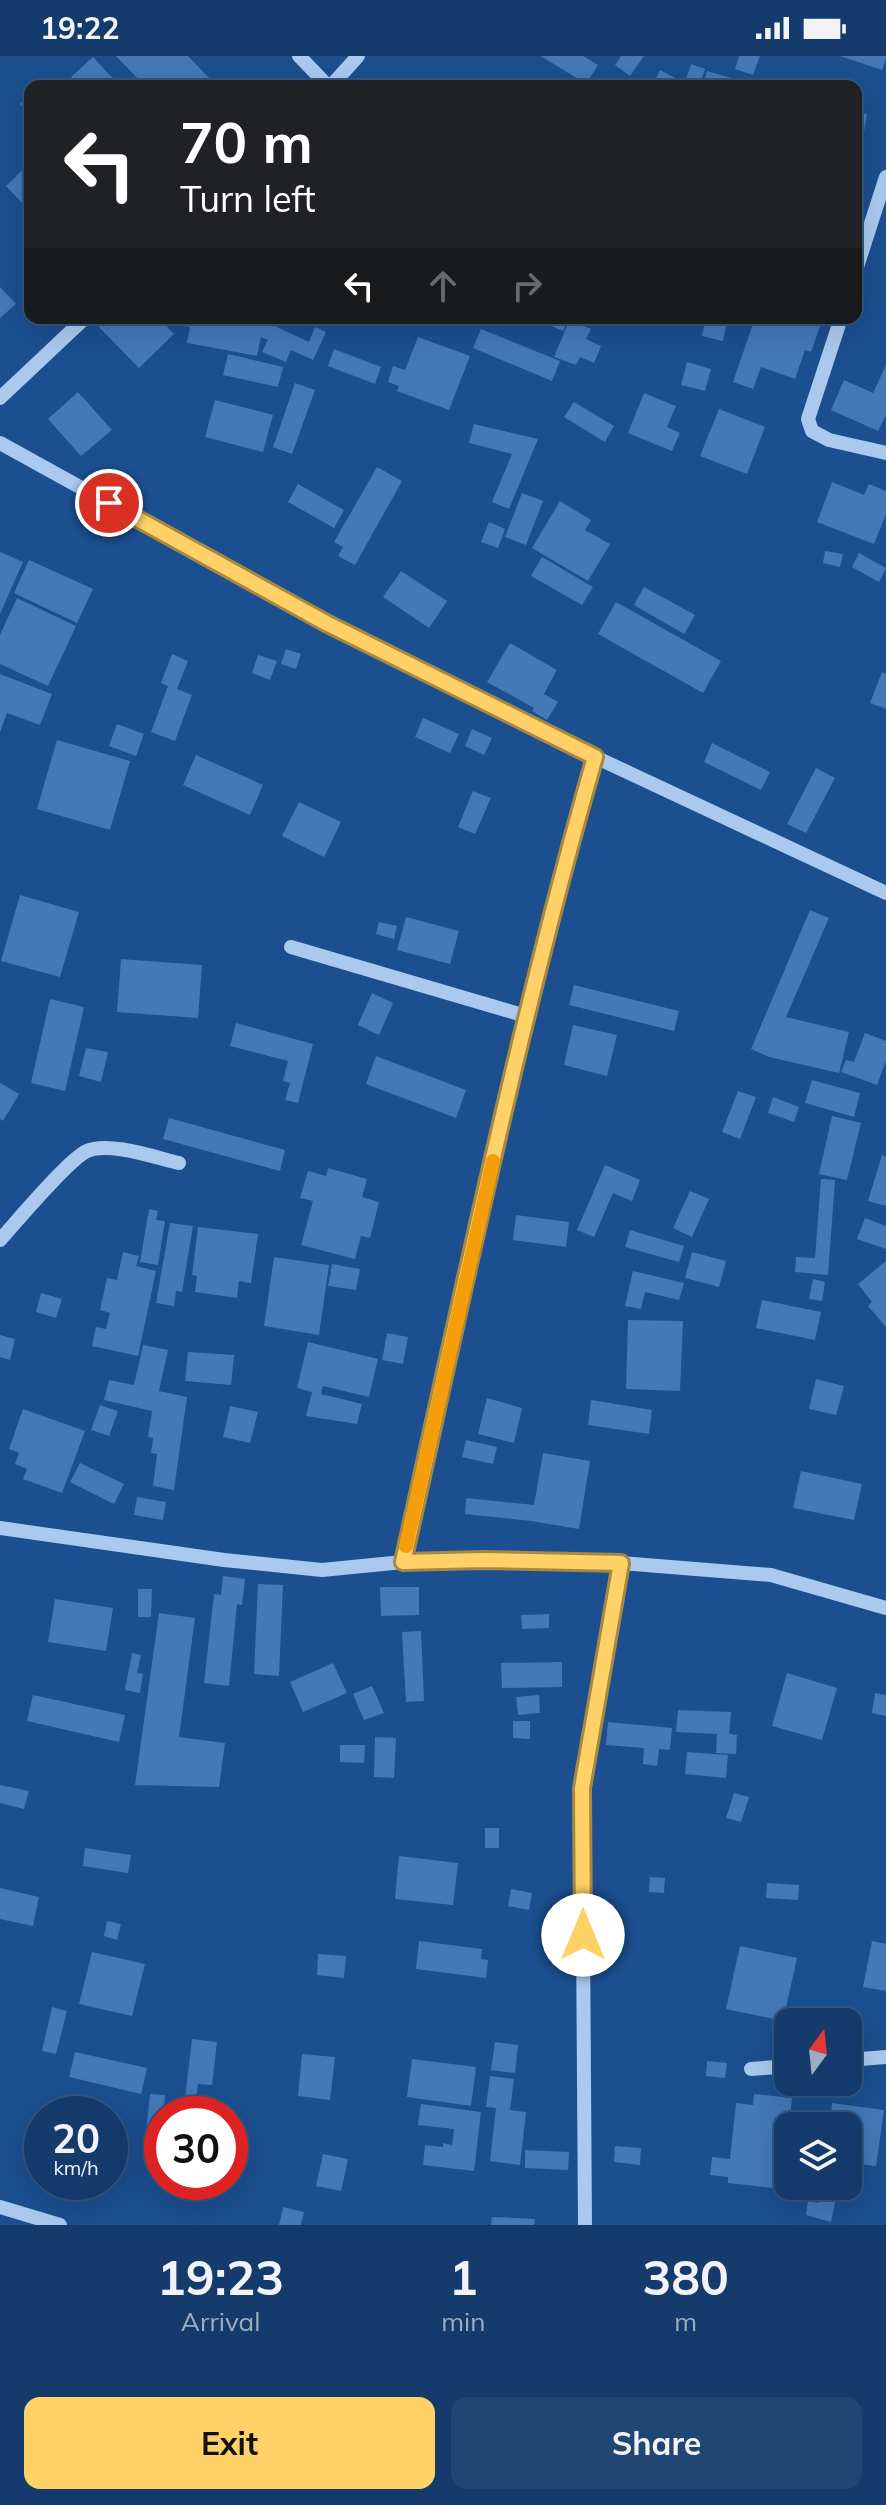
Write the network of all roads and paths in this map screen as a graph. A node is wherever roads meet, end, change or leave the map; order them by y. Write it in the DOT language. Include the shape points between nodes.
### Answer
graph roads {
  1 [pos="299,56"];
  2 [pos="358,56"];
  3 [pos="324,80"];
  4 [pos="336,80"];
  5 [pos="886,177"];
  6 [pos="862,251"];
  7 [pos="79,324"];
  8 [pos="839,324"];
  9 [pos="0,398"];
  10 [pos="0,443"];
  11 [pos="886,453"];
  12 [pos="595,757"];
  13 [pos="886,893"];
  14 [pos="291,947"];
  15 [pos="526,1016"];
  16 [pos="179,1163"];
  17 [pos="0,1240"];
  18 [pos="0,1528"];
  19 [pos="403,1562"];
  20 [pos="621,1563"];
  21 [pos="886,1607"];
  22 [pos="886,2057"];
  23 [pos="862,2059"];
  24 [pos="774,2067"];
  25 [pos="751,2069"];
  26 [pos="0,2207"];
  27 [pos="60,2225"];
  28 [pos="585,2225"];
  1 -- 3 [label="street"];
  2 -- 4 [label="street"];
  5 -- 6 [label="street"];
  7 -- 9 [label="street"];
  8 -- 11 [label="street" via="808,419 812,431"];
  10 -- 12 [label="street" via="326,623"];
  12 -- 13 [label="street"];
  12 -- 15 [label="street"];
  14 -- 15 [label="street"];
  15 -- 19 [label="street"];
  16 -- 17 [label="street" via="110,1148 88,1150"];
  18 -- 19 [label="street" via="322,1570"];
  19 -- 20 [label="street"];
  20 -- 21 [label="street" via="771,1575"];
  20 -- 28 [label="street" via="582,1788"];
  22 -- 23 [label="street"];
  24 -- 25 [label="street"];
  26 -- 27 [label="street"];
}
